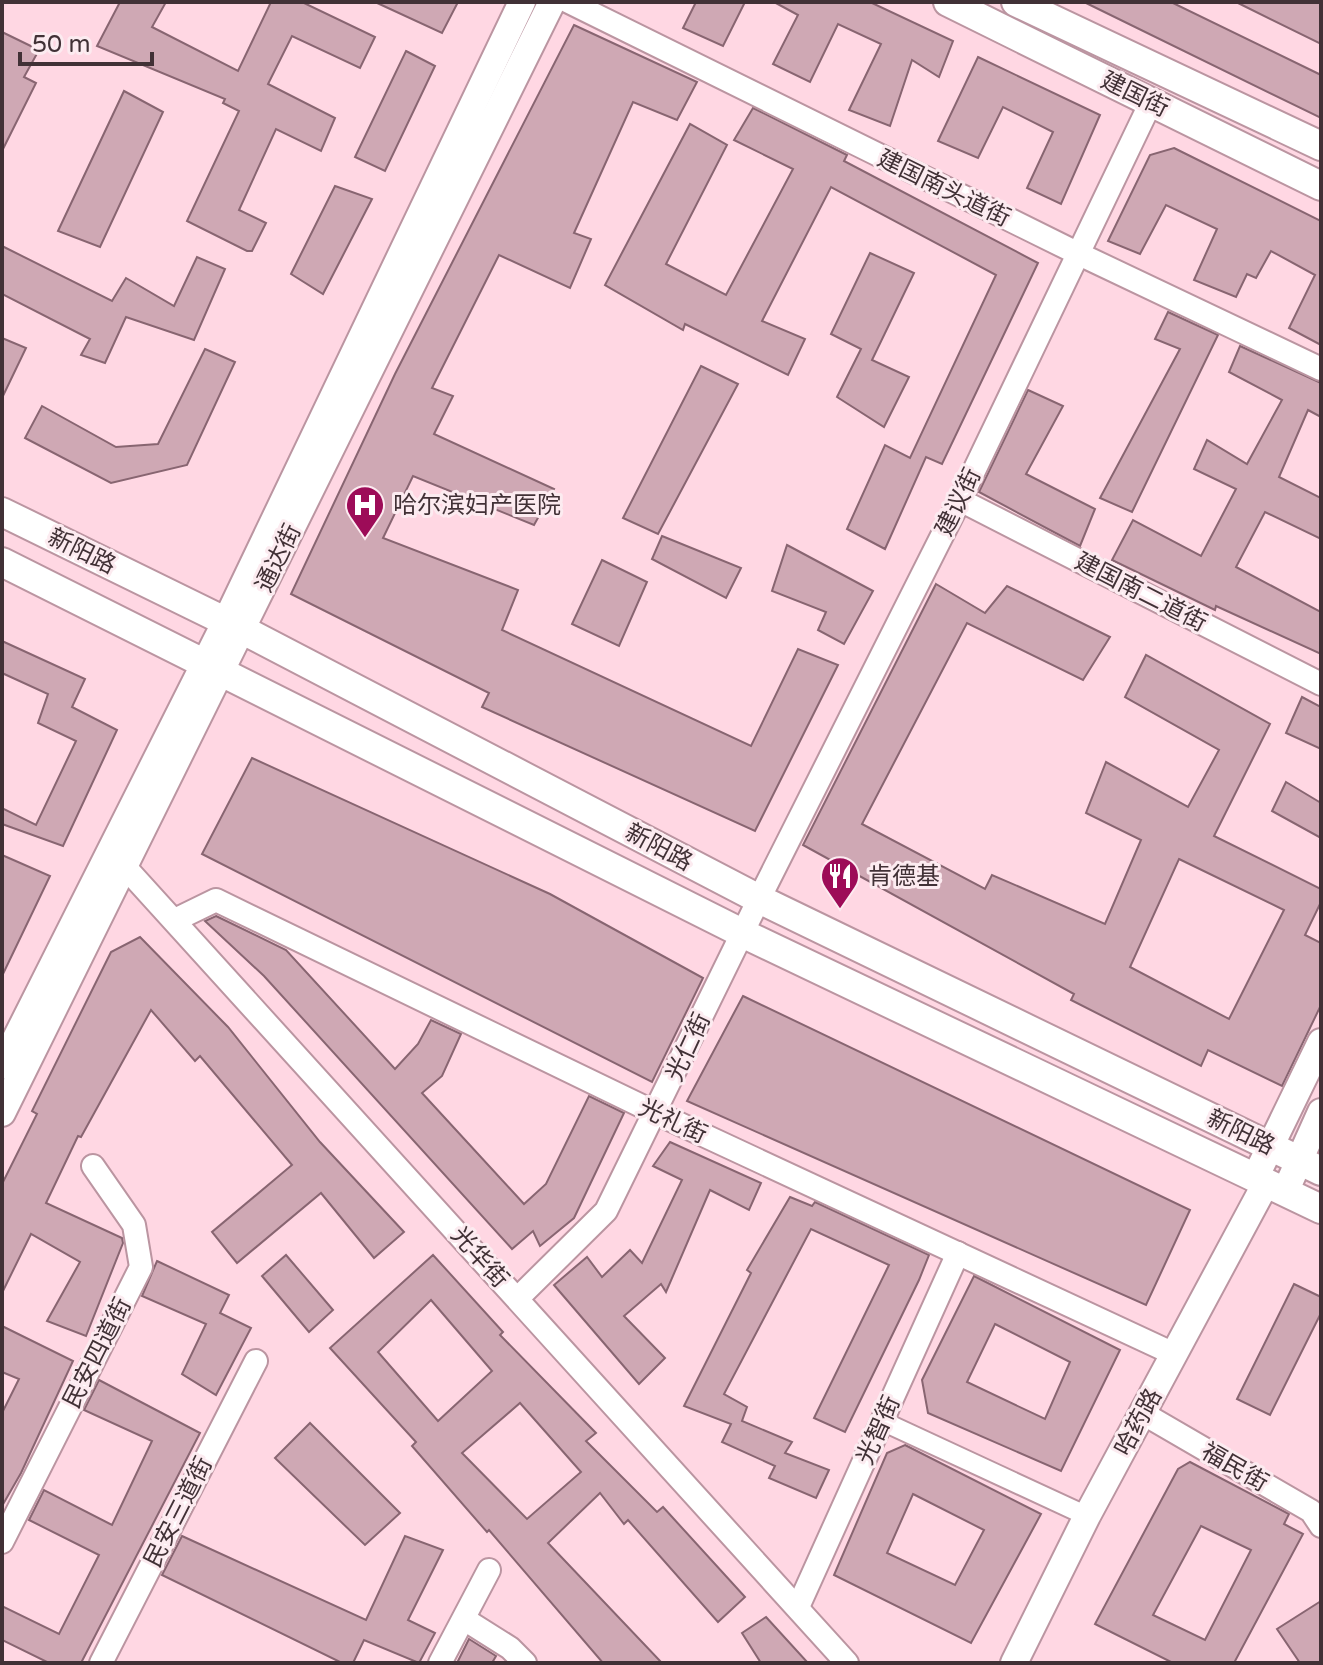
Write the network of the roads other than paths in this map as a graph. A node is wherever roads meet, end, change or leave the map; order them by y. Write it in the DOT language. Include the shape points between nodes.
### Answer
graph roads {
  1 [pos="522,2"];
  2 [pos="552,2"];
  3 [pos="569,2"];
  4 [pos="948,2"];
  5 [pos="1016,2"];
  6 [pos="1151,102"];
  7 [pos="1321,146"];
  8 [pos="1321,186"];
  9 [pos="1079,254"];
  10 [pos="1321,369"];
  11 [pos="960,500"];
  12 [pos="2,512"];
  13 [pos="2,562"];
  14 [pos="234,626"];
  15 [pos="214,666"];
  16 [pos="1321,684"];
  17 [pos="118,859"];
  18 [pos="759,899"];
  19 [pos="175,920"];
  20 [pos="742,933"];
  21 [pos="1321,1042"];
  22 [pos="2,1066"];
  23 [pos="1321,1112"];
  24 [pos="2,1113"];
  25 [pos="656,1113"];
  26 [pos="1270,1146"];
  27 [pos="93,1166"];
  28 [pos="1310,1166"];
  29 [pos="1268,1184"];
  30 [pos="1321,1209"];
  31 [pos="958,1253"];
  32 [pos="518,1298"];
  33 [pos="1174,1354"];
  34 [pos="256,1361"];
  35 [pos="1144,1414"];
  36 [pos="882,1421"];
  37 [pos="1087,1516"];
  38 [pos="1321,1526"];
  39 [pos="2,1542"];
  40 [pos="489,1570"];
  41 [pos="798,1607"];
  42 [pos="464,1619"];
  43 [pos="101,1663"];
  44 [pos="440,1663"];
  45 [pos="525,1663"];
  46 [pos="847,1663"];
  47 [pos="1014,1663"];
  1 -- 14 [label="main road, 通达街"];
  2 -- 14 [label="main road, 通达街"];
  3 -- 9 [label="street, 建国南头道街"];
  4 -- 6 [label="main road, 建国街"];
  5 -- 7 [label="main road, 建国街"];
  6 -- 8 [label="main road, 建国街"];
  6 -- 9 [label="street, 建议街"];
  9 -- 10 [label="street, 建国南头道街"];
  9 -- 11 [label="street, 建议街"];
  11 -- 16 [label="street, 建国南二道街"];
  11 -- 18 [label="street, 建议街"];
  12 -- 14 [label="main road, 新阳路"];
  13 -- 15 [label="main road, 新阳路"];
  14 -- 15 [label="main road, 通达街"];
  14 -- 18 [label="main road, 新阳路"];
  15 -- 17 [label="main road, 通达街"];
  15 -- 20 [label="main road, 新阳路"];
  17 -- 19 [label="street, 光华街"];
  17 -- 22 [label="main road, 通达街"];
  17 -- 24 [label="main road, 通达街"];
  18 -- 20 [label="street, 光仁街"];
  18 -- 26 [label="main road, 新阳路"];
  19 -- 25 [label="street, 光礼街" via="216,900"];
  19 -- 32 [label="street, 光华街"];
  20 -- 25 [label="street, 光仁街"];
  20 -- 29 [label="main road, 新阳路"];
  21 -- 26 [label="main road, 哈药路"];
  23 -- 28 [label="main road, 哈药路"];
  25 -- 31 [label="street, 光礼街"];
  25 -- 32 [label="street, 光仁街" via="606,1211"];
  26 -- 28 [label="main road, 新阳路"];
  26 -- 29 [label="main road, 哈药路"];
  27 -- 39 [label="street, 民安四道街" via="134,1225 141,1267"];
  28 -- 29 [label="main road, 哈药路"];
  29 -- 30 [label="main road, 新阳路"];
  29 -- 33 [label="main road, 哈药路"];
  31 -- 33 [label="street, 光礼街"];
  31 -- 36 [label="street, 光智街"];
  32 -- 41 [label="street, 光华街"];
  33 -- 35 [label="main road, 哈药路"];
  34 -- 43 [label="street, 民安三道街"];
  35 -- 37 [label="main road, 哈药路"];
  35 -- 38 [label="street, 福民街" via="1311,1511"];
  36 -- 37 [label="street"];
  36 -- 41 [label="street, 光智街"];
  37 -- 47 [label="main road, 哈药路"];
  40 -- 42 [label="street"];
  41 -- 46 [label="street, 光华街"];
  42 -- 44 [label="street"];
  42 -- 45 [label="street"];
}
